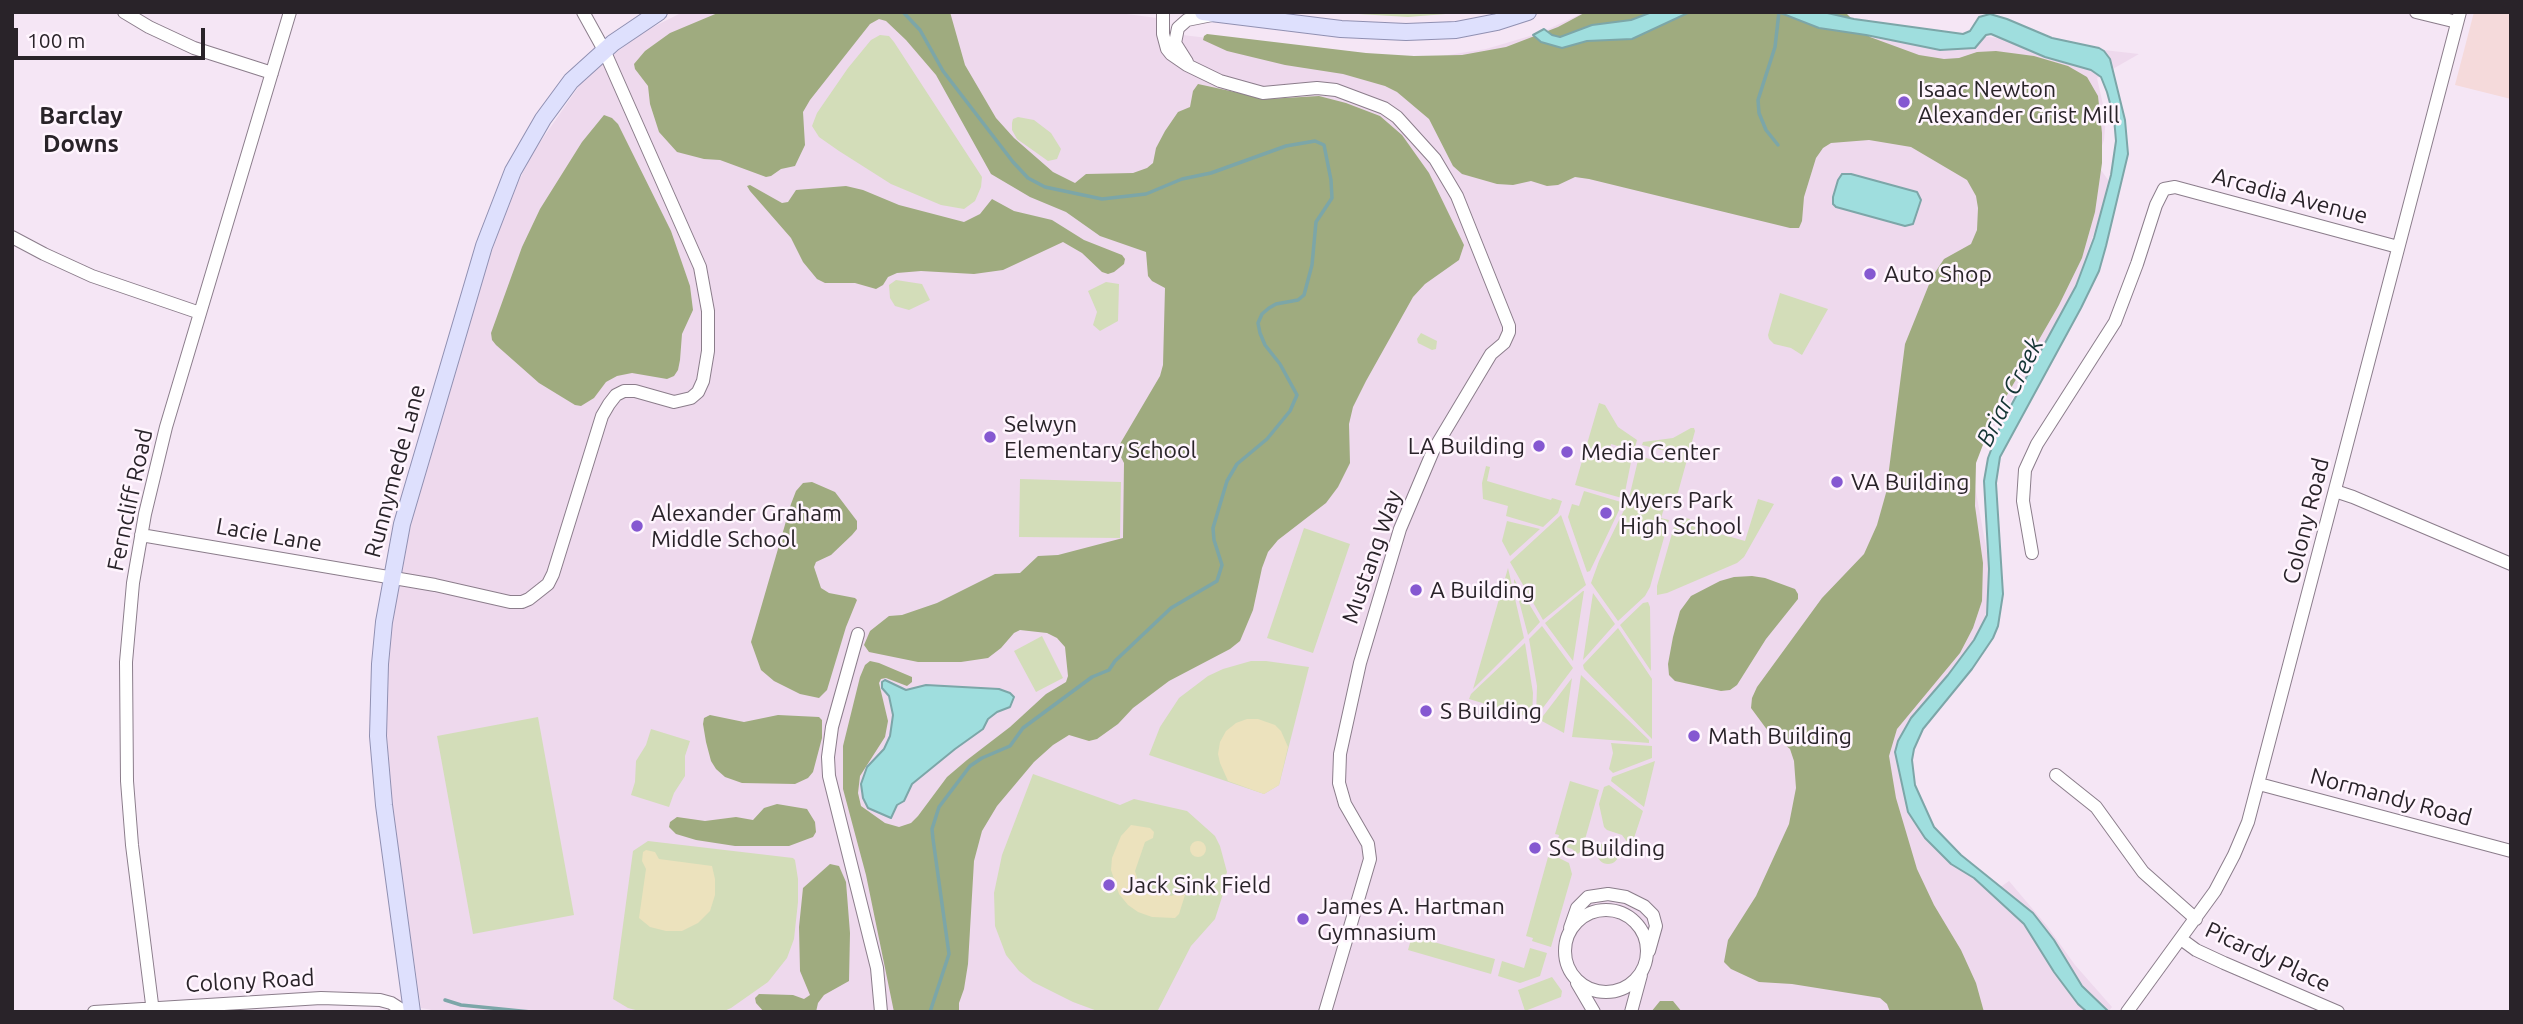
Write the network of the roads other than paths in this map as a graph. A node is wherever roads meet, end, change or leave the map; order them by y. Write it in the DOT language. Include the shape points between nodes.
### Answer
graph roads {
  1 [pos="124,12"];
  2 [pos="290,12"];
  3 [pos="583,12"];
  4 [pos="659,12"];
  5 [pos="1163,12"];
  6 [pos="1528,12"];
  7 [pos="2416,12"];
  8 [pos="1210,13"];
  9 [pos="2458,17"];
  10 [pos="604,50"];
  11 [pos="1195,69"];
  12 [pos="272,73"];
  13 [pos="12,237"];
  14 [pos="2398,247"];
  15 [pos="200,313"];
  16 [pos="2335,491"];
  17 [pos="141,535"];
  18 [pos="2032,553"];
  19 [pos="2511,564"];
  20 [pos="391,578"];
  21 [pos="858,634"];
  22 [pos="2056,775"];
  23 [pos="2259,784"];
  24 [pos="2511,851"];
  25 [pos="2196,919"];
  26 [pos="2181,939"];
  27 [pos="1646,962"];
  28 [pos="1573,976"];
  29 [pos="152,1010"];
  30 [pos="94,1012"];
  31 [pos="405,1012"];
  32 [pos="412,1012"];
  33 [pos="881,1012"];
  34 [pos="1325,1012"];
  35 [pos="1594,1012"];
  36 [pos="1631,1012"];
  37 [pos="2127,1012"];
  38 [pos="2338,1012"];
  1 -- 12 [label="street" via="194,48"];
  2 -- 12 [label="street, Ferncliff Road"];
  3 -- 10 [label="street"];
  4 -- 10 [label="main road, Runnymede Lane"];
  5 -- 11 [label="street" via="1167,48"];
  6 -- 8 [label="main road" via="1476,26 1415,32 1341,29"];
  7 -- 9 [label="street"];
  8 -- 11 [label="street" via="1186,20 1175,33 1178,49"];
  9 -- 14 [label="street, Colony Road"];
  10 -- 20 [label="main road, Runnymede Lane" via="550,108 499,204 410,492"];
  10 -- 20 [label="street, Lacie Lane" via="700,267 708,311 708,351 701,387 691,398 674,402 635,391 621,392 613,399 604,411 553,574 535,595 510,602"];
  11 -- 34 [label="street, Mustang Way" via="1263,93 1336,90 1397,117 1435,159 1457,196 1509,326 1504,343 1491,354 1433,450 1401,528 1360,663 1338,773 1341,793 1368,844 1370,859"];
  12 -- 15 [label="street, Ferncliff Road"];
  13 -- 15 [label="street" via="92,276"];
  14 -- 16 [label="street, Colony Road"];
  14 -- 18 [label="street, Arcadia Avenue" via="2170,187 2162,192 2115,322 2037,443 2025,470 2023,501"];
  15 -- 17 [label="street, Ferncliff Road" via="162,440"];
  16 -- 19 [label="street"];
  16 -- 23 [label="street, Colony Road"];
  17 -- 20 [label="street, Lacie Lane"];
  17 -- 29 [label="street, Ferncliff Road" via="127,651 125,733 132,845"];
  20 -- 32 [label="main road, Runnymede Lane" via="380,664 379,736"];
  21 -- 33 [label="street" via="832,727 829,776 874,956"];
  22 -- 25 [label="street" via="2096,807 2143,872"];
  23 -- 24 [label="street, Normandy Road"];
  23 -- 25 [label="street, Colony Road" via="2234,855"];
  25 -- 26 [label="street, Colony Road"];
  26 -- 37 [label="street, Colony Road"];
  26 -- 38 [label="street, Picardy Place" via="2196,950"];
  27 -- 28 [label="street" via="1631,984 1620,990 1594,991"];
  27 -- 28 [label="street" via="1655,921 1644,906 1626,897 1597,894 1582,900 1567,939 1567,965"];
  27 -- 36 [label="street"];
  28 -- 35 [label="street"];
  29 -- 30 [label="street, Colony Road"];
  29 -- 31 [label="street, Colony Road" via="334,999 380,1000"];
}
